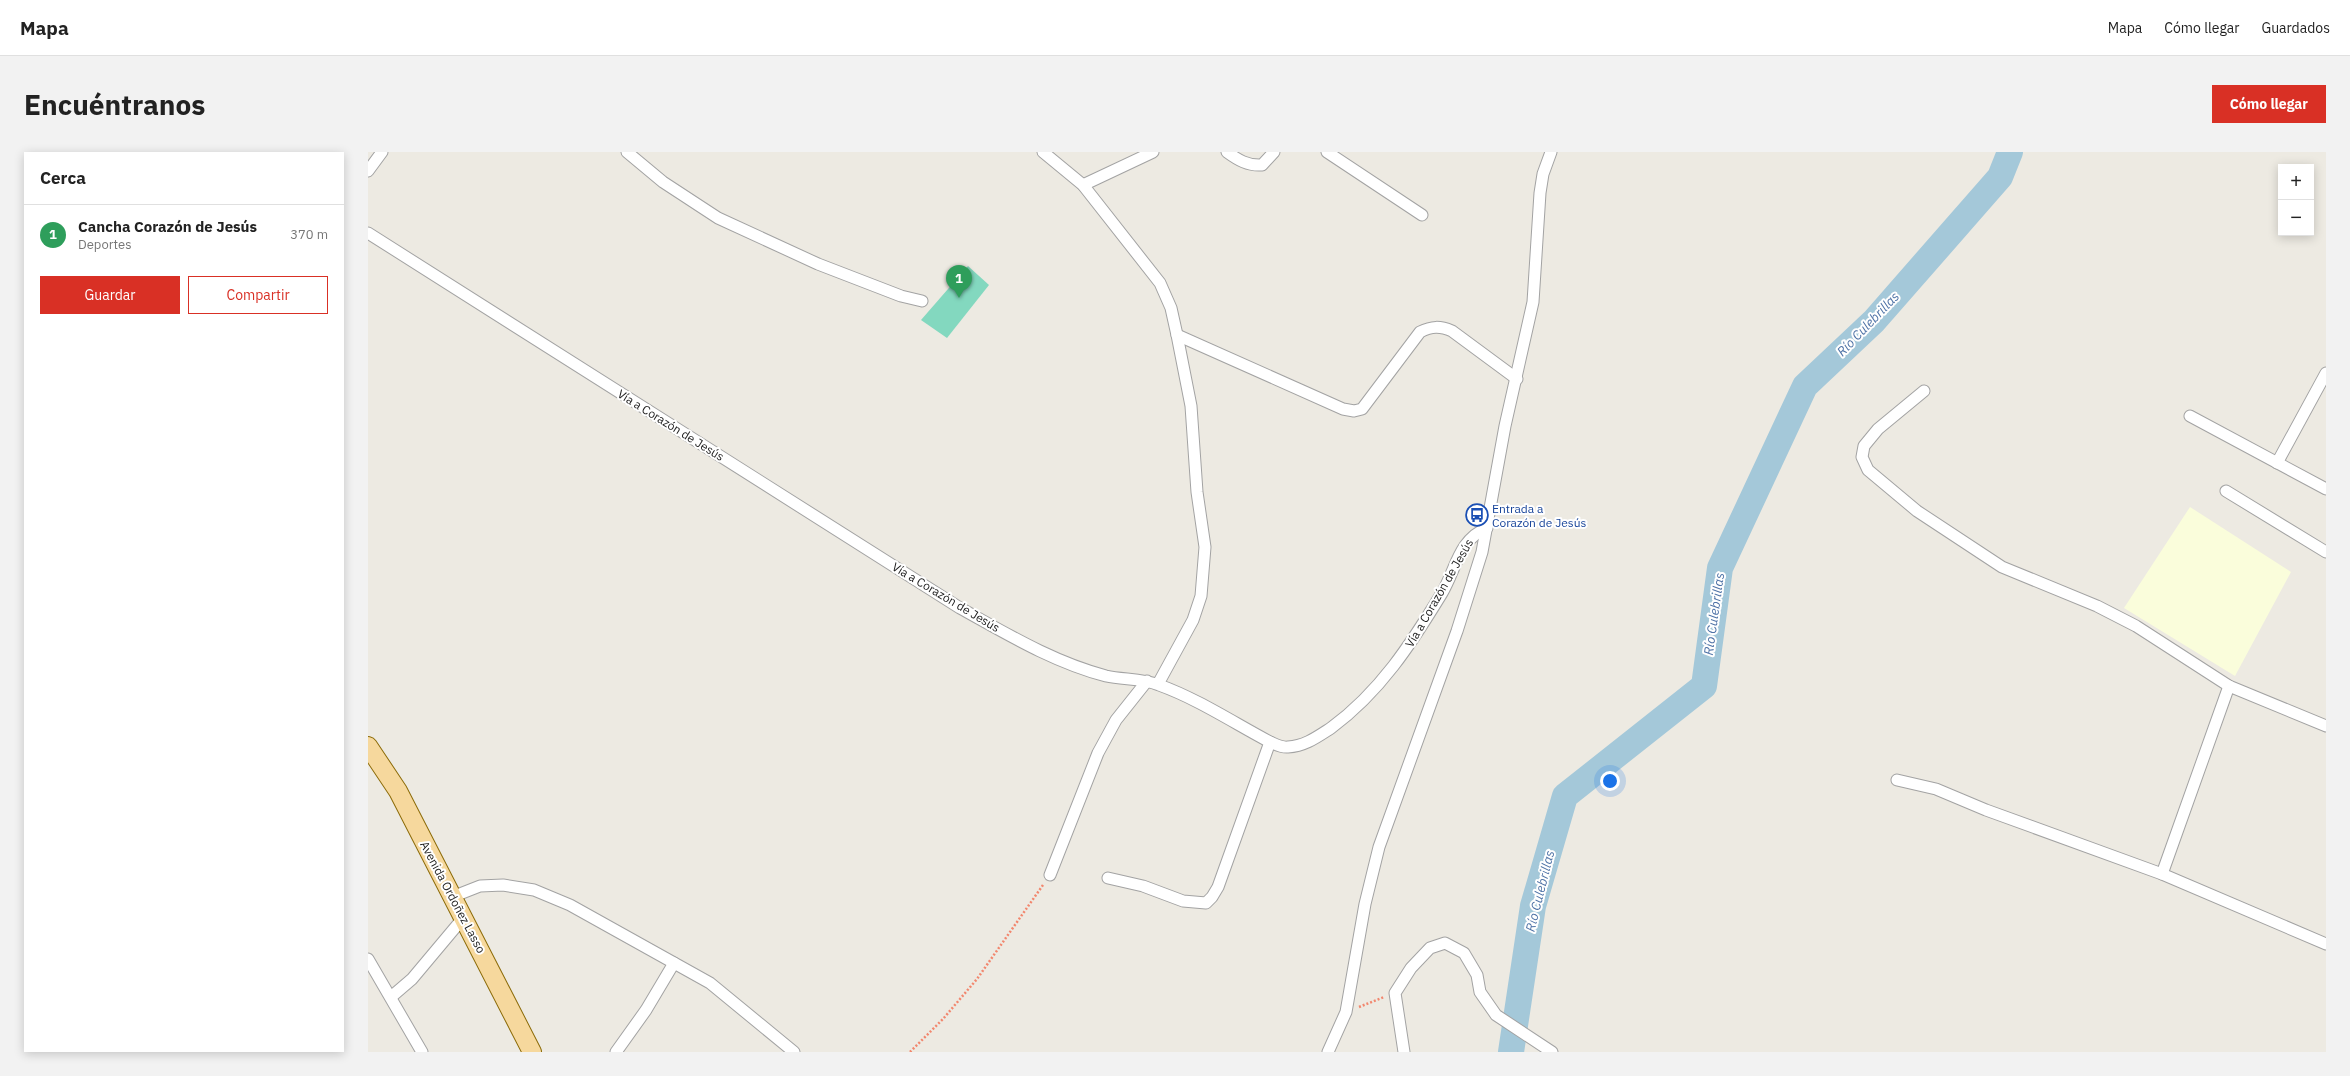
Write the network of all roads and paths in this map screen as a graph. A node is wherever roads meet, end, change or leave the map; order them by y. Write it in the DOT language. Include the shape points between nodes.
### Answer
graph roads {
  1 [pos="382,152"];
  2 [pos="627,152"];
  3 [pos="1043,152"];
  4 [pos="1153,152"];
  5 [pos="1227,152"];
  6 [pos="1274,152"];
  7 [pos="1327,152"];
  8 [pos="1552,152"];
  9 [pos="368,171"];
  10 [pos="1083,185"];
  11 [pos="1422,215"];
  12 [pos="368,233"];
  13 [pos="922,301"];
  14 [pos="1178,335"];
  15 [pos="2326,372"];
  16 [pos="1517,379"];
  17 [pos="1924,391"];
  18 [pos="2190,416"];
  19 [pos="2277,463"];
  20 [pos="2326,489"];
  21 [pos="2226,491"];
  22 [pos="1487,528"];
  23 [pos="2326,552"];
  24 [pos="1152,683"];
  25 [pos="2229,686"];
  26 [pos="2326,726"];
  27 [pos="1270,742"];
  28 [pos="368,746"];
  29 [pos="1897,780"];
  30 [pos="2162,874"];
  31 [pos="1050,875"];
  32 [pos="1108,878"];
  33 [pos="452,897"];
  34 [pos="464,917"];
  35 [pos="2326,944"];
  36 [pos="674,963"];
  37 [pos="369,964"];
  38 [pos="1395,993"];
  39 [pos="391,997"];
  40 [pos="1346,1012"];
  41 [pos="422,1052"];
  42 [pos="532,1052"];
  43 [pos="616,1052"];
  44 [pos="794,1052"];
  45 [pos="910,1052"];
  46 [pos="1328,1052"];
  47 [pos="1404,1052"];
  48 [pos="1552,1052"];
  1 -- 9 [label="street"];
  2 -- 13 [label="street" via="663,182 718,218 818,264 901,296"];
  3 -- 10 [label="street"];
  4 -- 10 [label="street"];
  5 -- 6 [label="street" via="1253,166 1262,165"];
  7 -- 11 [label="street"];
  8 -- 16 [label="street" via="1543,174 1540,193 1533,302"];
  10 -- 14 [label="street" via="1160,283 1171,308"];
  12 -- 24 [label="street, Vía a Corazón de Jesús" via="986,622 1066,663 1107,676"];
  14 -- 16 [label="street" via="1343,409 1354,411 1362,409 1420,332 1429,327 1442,326 1452,331"];
  14 -- 24 [label="street" via="1191,406 1197,492 1205,547 1201,596 1193,620"];
  15 -- 19 [label="street"];
  16 -- 22 [label="street" via="1505,426"];
  17 -- 25 [label="street" via="1878,430 1864,446 1862,457 1868,470 1917,511 1976,551 2008,569 2098,606 2136,626"];
  18 -- 19 [label="street"];
  19 -- 20 [label="street"];
  21 -- 23 [label="street"];
  22 -- 27 [label="street, Vía a Corazón de Jesús" via="1474,533 1466,543 1440,596 1381,684 1346,716 1311,742 1286,748"];
  22 -- 40 [label="street" via="1457,631 1379,847 1365,904"];
  24 -- 27 [label="street, Vía a Corazón de Jesús"];
  24 -- 31 [label="street" via="1116,720 1098,753"];
  25 -- 26 [label="street"];
  25 -- 30 [label="street"];
  27 -- 32 [label="street" via="1218,887 1206,903 1183,901 1143,886"];
  28 -- 33 [label="main road, Avenida Ordoñez Lasso" via="398,791"];
  29 -- 30 [label="street" via="1936,789 1986,810"];
  30 -- 35 [label="street"];
  31 -- 45 [label="path" via="976,979 943,1019"];
  33 -- 34 [label="main road, Avenida Ordoñez Lasso"];
  33 -- 36 [label="street" via="480,886 503,885 534,890 570,905"];
  34 -- 39 [label="street" via="412,979"];
  34 -- 42 [label="main road, Avenida Ordoñez Lasso"];
  36 -- 43 [label="street" via="646,1010"];
  36 -- 44 [label="street" via="710,983"];
  37 -- 39 [label="street"];
  38 -- 40 [label="path"];
  38 -- 47 [label="street"];
  38 -- 48 [label="street" via="1411,968 1430,948 1445,943 1464,953 1477,975 1480,992 1496,1015"];
  39 -- 41 [label="street"];
  40 -- 46 [label="street"];
}
